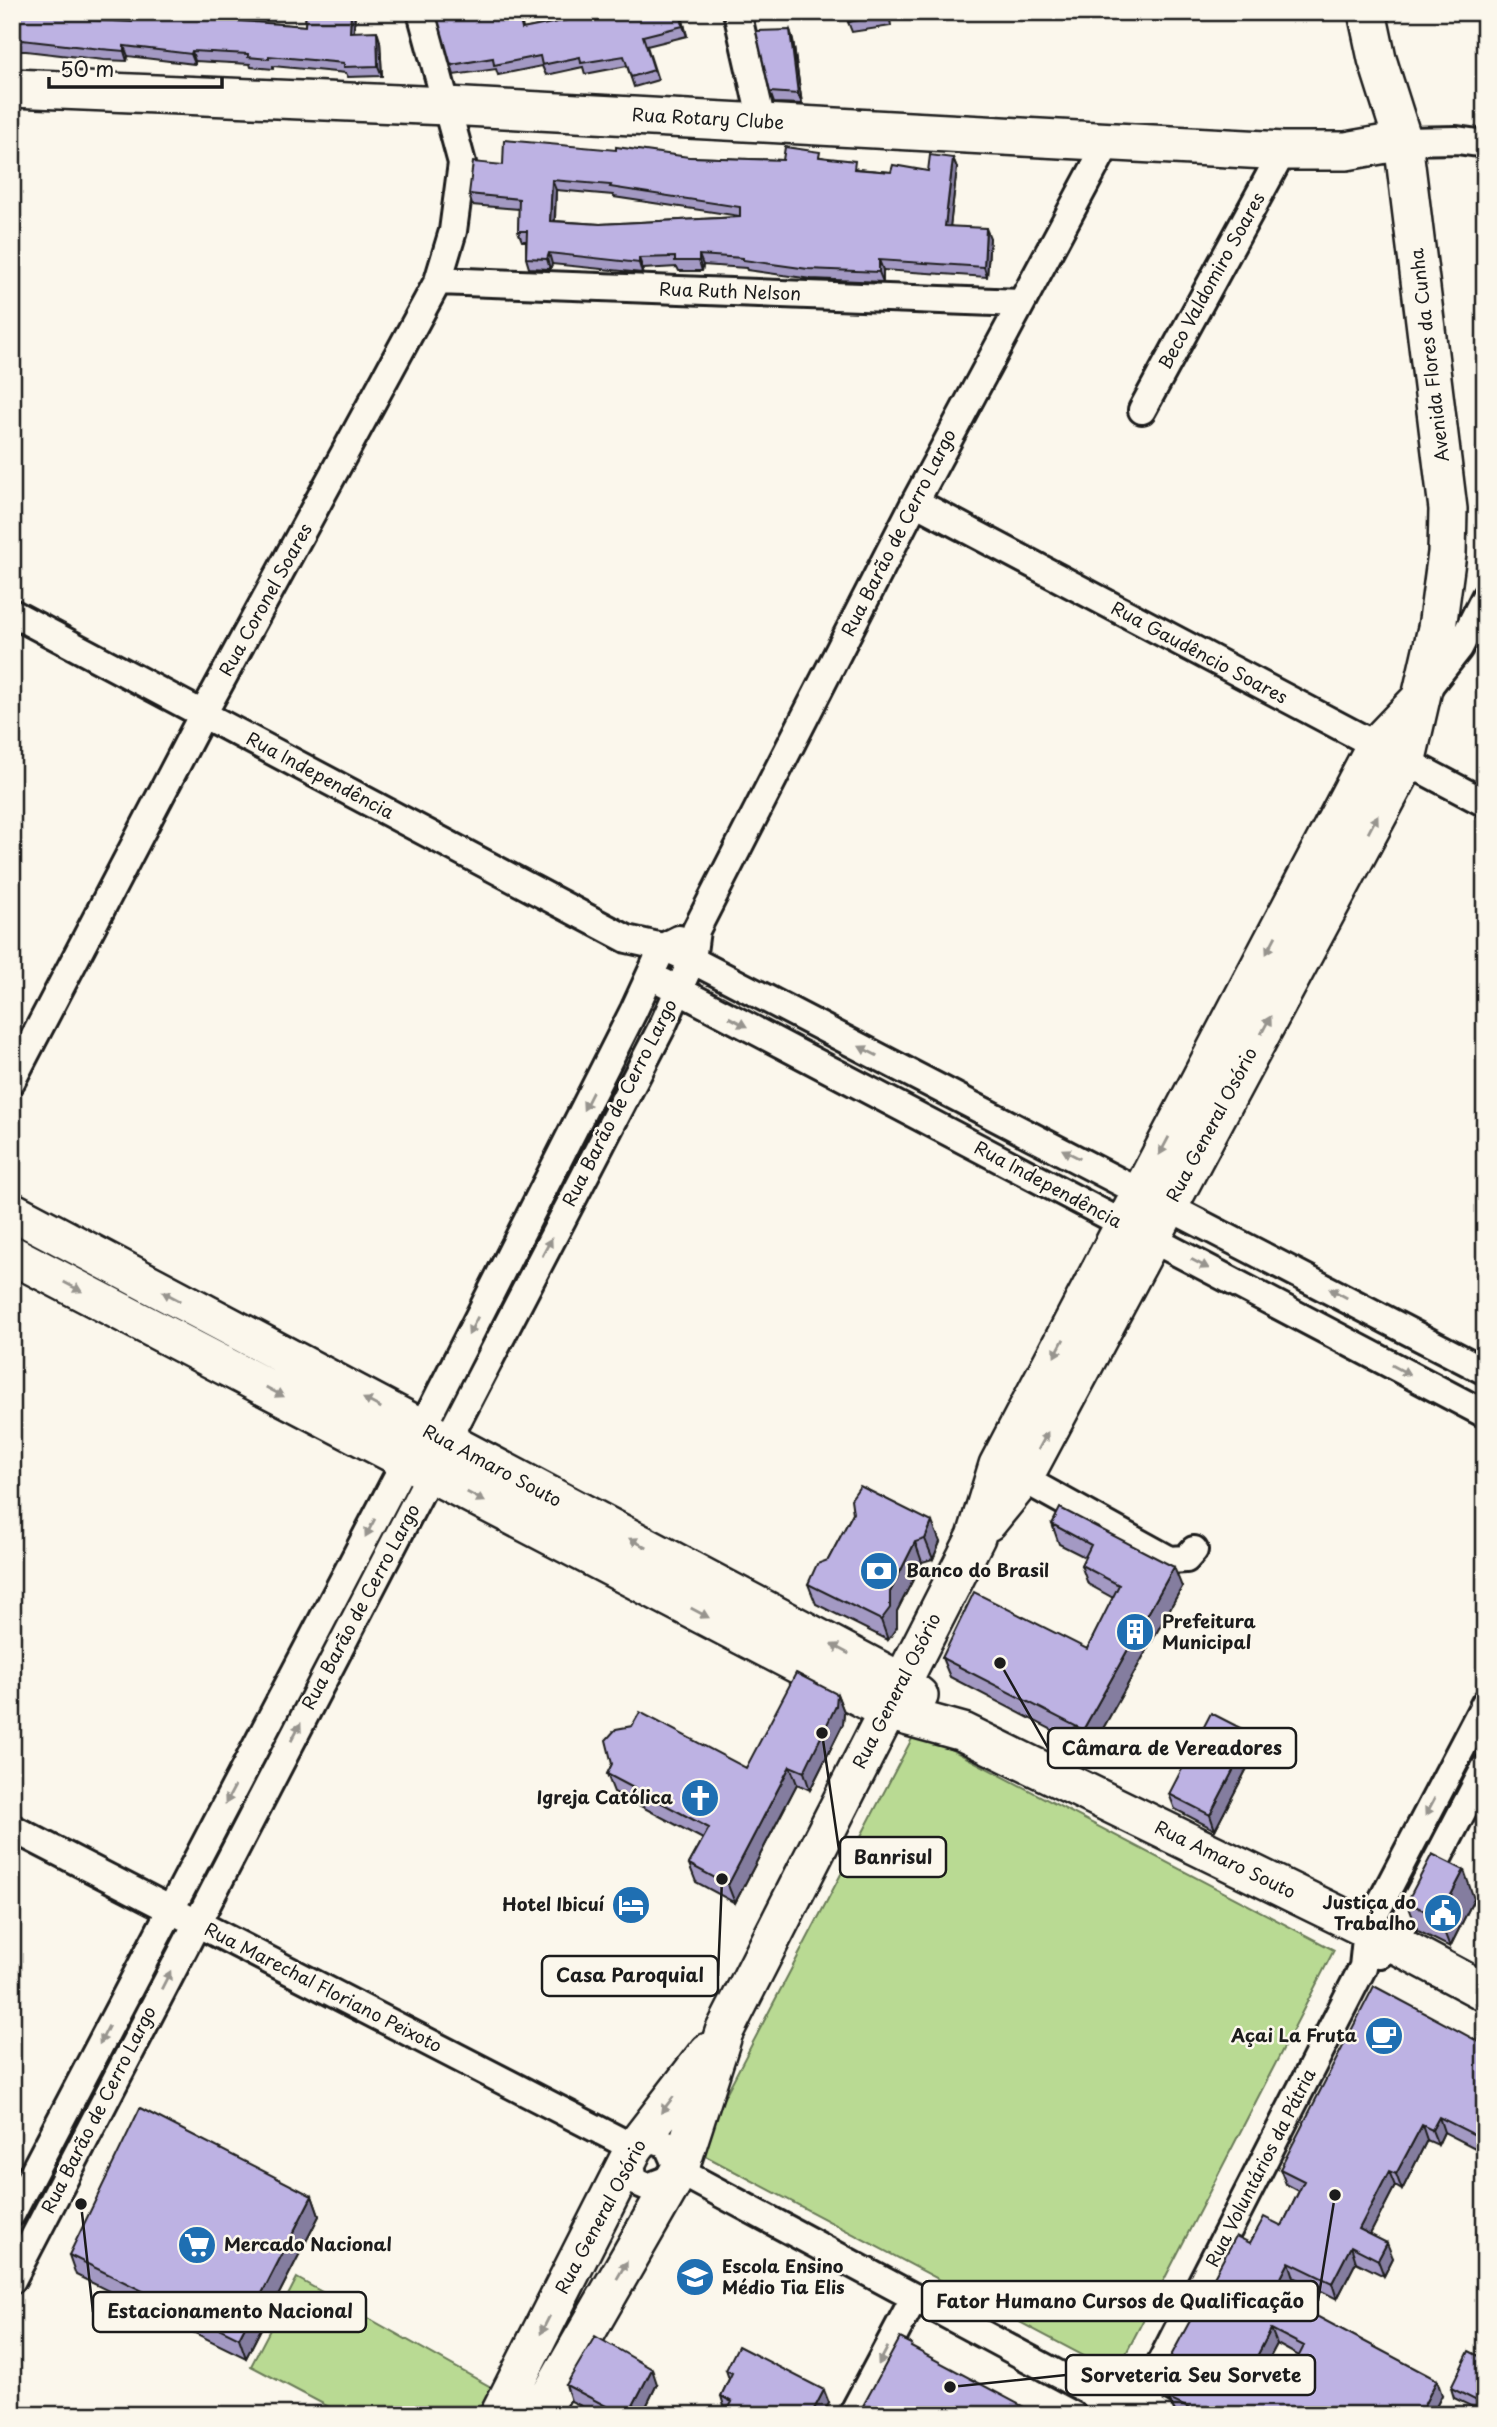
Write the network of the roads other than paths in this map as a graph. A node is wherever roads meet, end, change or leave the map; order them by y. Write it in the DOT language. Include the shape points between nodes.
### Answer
graph roads {
  1 [pos="421,12"];
  2 [pos="737,12"];
  3 [pos="1367,12"];
  4 [pos="12,88"];
  5 [pos="447,106"];
  6 [pos="762,122"];
  7 [pos="1109,140"];
  8 [pos="1403,141"];
  9 [pos="1485,144"];
  10 [pos="1283,151"];
  11 [pos="438,281"];
  12 [pos="1021,303"];
  13 [pos="1142,410"];
  14 [pos="915,502"];
  15 [pos="1485,597"];
  16 [pos="12,613"];
  17 [pos="1419,700"];
  18 [pos="203,714"];
  19 [pos="1391,754"];
  20 [pos="1485,803"];
  21 [pos="696,930"];
  22 [pos="627,939"];
  23 [pos="663,947"];
  24 [pos="692,960"];
  25 [pos="650,974"];
  26 [pos="678,991"];
  27 [pos="610,1058"];
  28 [pos="638,1073"];
  29 [pos="12,1080"];
  30 [pos="982,1109"];
  31 [pos="965,1142"];
  32 [pos="1155,1198"];
  33 [pos="12,1211"];
  34 [pos="1138,1232"];
  35 [pos="12,1255"];
  36 [pos="498,1279"];
  37 [pos="524,1292"];
  38 [pos="1485,1371"];
  39 [pos="1485,1414"];
  40 [pos="426,1451"];
  41 [pos="1010,1472"];
  42 [pos="1194,1550"];
  43 [pos="894,1696"];
  44 [pos="1485,1703"];
  45 [pos="254,1749"];
  46 [pos="280,1763"];
  47 [pos="1453,1763"];
  48 [pos="1483,1772"];
  49 [pos="12,1828"];
  50 [pos="170,1909"];
  51 [pos="196,1922"];
  52 [pos="1380,1937"];
  53 [pos="1485,1992"];
  54 [pos="724,2032"];
  55 [pos="49,2141"];
  56 [pos="635,2148"];
  57 [pos="77,2153"];
  58 [pos="679,2171"];
  59 [pos="15,2207"];
  60 [pos="46,2214"];
  61 [pos="12,2280"];
  62 [pos="914,2298"];
  63 [pos="1135,2411"];
  64 [pos="499,2415"];
  65 [pos="540,2415"];
  66 [pos="852,2415"];
  1 -- 5 [label="street, Rua Coronel Soares"];
  2 -- 6 [label="street"];
  3 -- 8 [label="street, Avenida Flores da Cunha"];
  4 -- 5 [label="street, Rua Rotary Clube"];
  5 -- 6 [label="street, Rua Rotary Clube"];
  5 -- 11 [label="street, Rua Coronel Soares" via="462,163 453,231"];
  6 -- 7 [label="street, Rua Rotary Clube"];
  7 -- 10 [label="street, Rua Rotary Clube"];
  7 -- 12 [label="street, Rua Barão de Cerro Largo"];
  8 -- 9 [label="street"];
  8 -- 10 [label="street, Rua Rotary Clube" via="1346,151"];
  8 -- 17 [label="street, Avenida Flores da Cunha" via="1448,509 1437,628"];
  10 -- 13 [label="street, Beco Valdomiro Soares"];
  11 -- 12 [label="street, Rua Ruth Nelson"];
  11 -- 18 [label="street, Rua Coronel Soares"];
  12 -- 14 [label="street, Rua Barão de Cerro Largo"];
  14 -- 19 [label="street, Rua Gaudêncio Soares"];
  14 -- 21 [label="street, Rua Barão de Cerro Largo"];
  15 -- 17 [label="street, Rua General Osório" via="1459,648"];
  16 -- 18 [label="street, Rua Independência"];
  17 -- 19 [label="street, Rua General Osório"];
  18 -- 22 [label="street, Rua Independência"];
  18 -- 29 [label="street, Rua Coronel Soares"];
  19 -- 20 [label="street, Rua Gaudêncio Soares"];
  19 -- 32 [label="street, Rua General Osório"];
  21 -- 23 [label="street"];
  21 -- 24 [label="street, Rua Barão de Cerro Largo"];
  22 -- 23 [label="street, Rua Independência"];
  22 -- 25 [label="street, Rua Independência"];
  23 -- 24 [label="street, Rua Independência"];
  23 -- 25 [label="street, Rua Barão de Cerro Largo"];
  24 -- 26 [label="street, Rua Barão de Cerro Largo"];
  30 -- 24 [label="street, Rua Independência, one-way"];
  25 -- 26 [label="street, Rua Independência"];
  25 -- 27 [label="street, Rua Barão de Cerro Largo"];
  26 -- 28 [label="street, Rua Barão de Cerro Largo"];
  26 -- 31 [label="street, Rua Independência, one-way"];
  27 -- 28 [label="street"];
  27 -- 36 [label="street, Rua Barão de Cerro Largo, one-way"];
  37 -- 28 [label="street, Rua Barão de Cerro Largo, one-way"];
  30 -- 31 [label="street"];
  32 -- 30 [label="street, Rua Independência, one-way"];
  31 -- 34 [label="street, Rua Independência"];
  32 -- 34 [label="street, Rua General Osório"];
  38 -- 32 [label="street, Rua Independência, one-way"];
  40 -- 33 [label="street, Rua Amaro Souto, one-way"];
  34 -- 39 [label="street, Rua Independência, one-way"];
  34 -- 41 [label="street, Rua General Osório"];
  35 -- 40 [label="street, Rua Amaro Souto, one-way"];
  36 -- 37 [label="street"];
  36 -- 40 [label="street, Rua Barão de Cerro Largo, one-way"];
  37 -- 40 [label="street, Rua Barão de Cerro Largo"];
  40 -- 43 [label="street, Rua Amaro Souto"];
  40 -- 45 [label="street, Rua Barão de Cerro Largo, one-way"];
  46 -- 40 [label="street, Rua Barão de Cerro Largo, one-way"];
  41 -- 42 [label="street" via="1170,1560 1186,1559"];
  41 -- 43 [label="street, Rua General Osório"];
  43 -- 52 [label="street, Rua Amaro Souto"];
  43 -- 54 [label="street, Rua General Osório"];
  44 -- 47 [label="street, Rua Voluntários da Pátria"];
  45 -- 46 [label="street"];
  45 -- 50 [label="street, Rua Barão de Cerro Largo, one-way"];
  46 -- 51 [label="street, Rua Barão de Cerro Largo"];
  47 -- 48 [label="street"];
  47 -- 52 [label="street, Rua Voluntários da Pátria, one-way"];
  48 -- 52 [label="street, Rua Voluntários da Pátria"];
  49 -- 50 [label="street, Rua Marechal Floriano Peixoto"];
  50 -- 51 [label="street, Rua Marechal Floriano Peixoto"];
  50 -- 55 [label="street, Rua Barão de Cerro Largo, one-way"];
  51 -- 56 [label="street, Rua Marechal Floriano Peixoto"];
  57 -- 51 [label="street, Rua Barão de Cerro Largo, one-way"];
  52 -- 53 [label="street, Rua Amaro Souto"];
  52 -- 63 [label="street, Rua Voluntários da Pátria"];
  54 -- 56 [label="street, Rua General Osório, one-way"];
  54 -- 58 [label="street, Rua General Osório"];
  55 -- 57 [label="street"];
  55 -- 59 [label="street, Rua Barão de Cerro Largo"];
  56 -- 58 [label="street" via="654,2139 667,2144"];
  56 -- 58 [label="street" via="634,2181 648,2187"];
  56 -- 64 [label="street, Rua General Osório, one-way"];
  57 -- 60 [label="street, Rua Barão de Cerro Largo"];
  58 -- 62 [label="street"];
  65 -- 58 [label="street, Rua General Osório, one-way"];
  59 -- 60 [label="street"];
  60 -- 61 [label="street, Rua Barão de Cerro Largo"];
  62 -- 63 [label="street"];
  62 -- 66 [label="street, one-way"];
}
